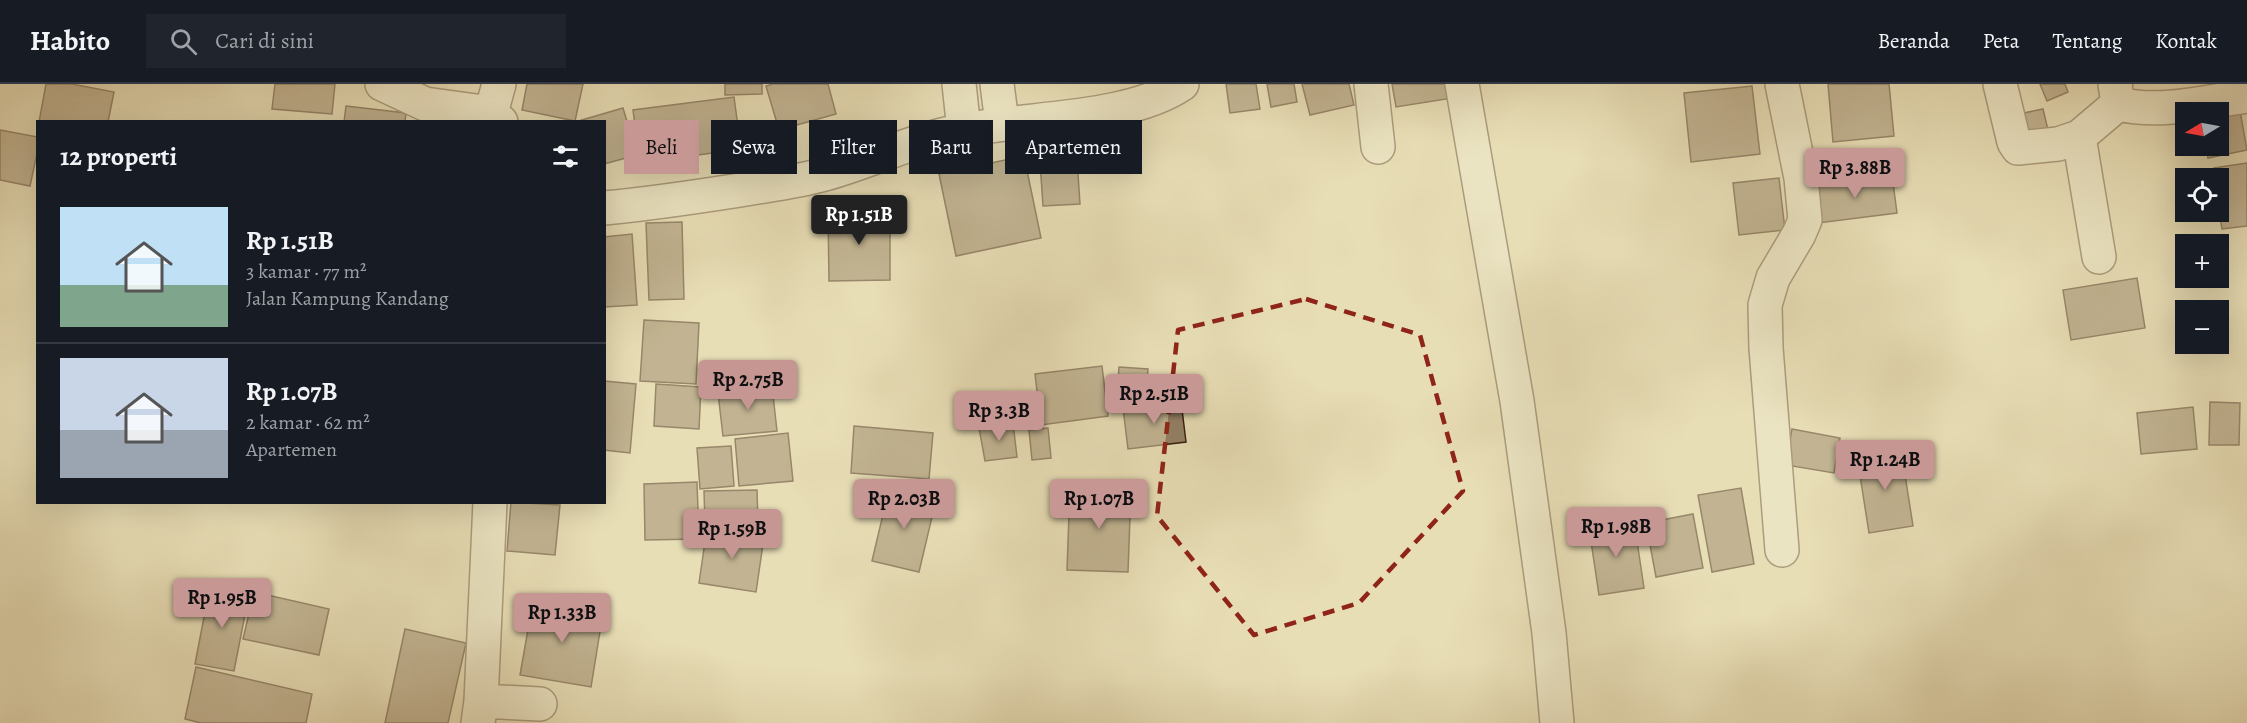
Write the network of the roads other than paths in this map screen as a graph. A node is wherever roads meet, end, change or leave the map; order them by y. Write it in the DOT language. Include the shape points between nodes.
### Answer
graph roads {
  1 [pos="382,84"];
  2 [pos="959,84"];
  3 [pos="997,84"];
  4 [pos="1182,84"];
  5 [pos="1371,84"];
  6 [pos="1462,84"];
  7 [pos="1782,84"];
  8 [pos="2000,84"];
  9 [pos="2116,94"];
  10 [pos="2247,96"];
  11 [pos="497,106"];
  12 [pos="963,120"];
  13 [pos="1002,123"];
  14 [pos="993,125"];
  15 [pos="2079,137"];
  16 [pos="909,145"];
  17 [pos="1378,147"];
  18 [pos="606,208"];
  19 [pos="2100,257"];
  20 [pos="490,504"];
  21 [pos="1782,550"];
  22 [pos="540,704"];
  23 [pos="480,712"];
  24 [pos="1556,712"];
  1 -- 11 [label="street" via="425,104"];
  2 -- 12 [label="street"];
  3 -- 13 [label="street"];
  4 -- 13 [label="street" via="1121,108"];
  5 -- 17 [label="street"];
  6 -- 24 [label="street" via="1517,401"];
  7 -- 21 [label="street" via="1801,178 1805,220 1773,278 1765,305"];
  8 -- 15 [label="street" via="2018,148 2058,144"];
  9 -- 10 [label="street" via="2138,108 2175,107"];
  9 -- 15 [label="street"];
  13 -- 14 [label="street"];
  15 -- 19 [label="street"];
  16 -- 18 [label="street" via="855,165 790,182"];
  20 -- 23 [label="street"];
  22 -- 23 [label="street"];
}
